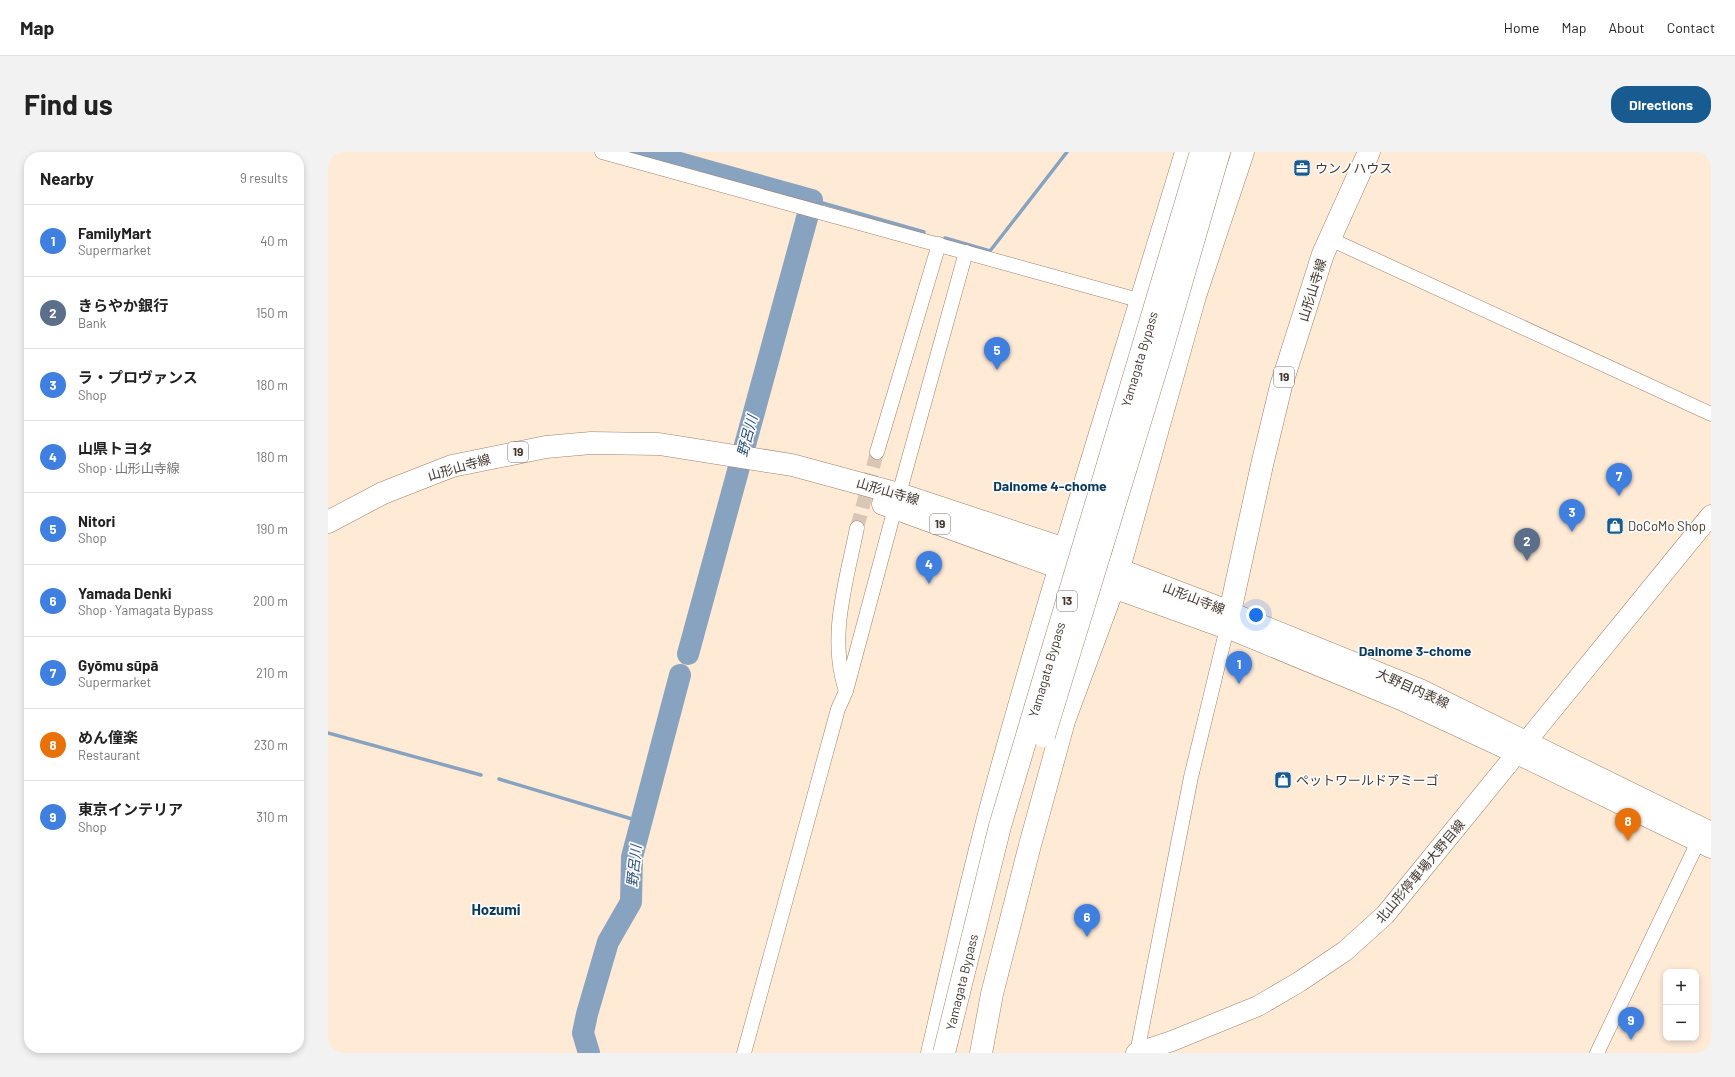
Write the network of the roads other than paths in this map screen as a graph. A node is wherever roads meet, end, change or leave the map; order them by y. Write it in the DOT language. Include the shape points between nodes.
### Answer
graph roads {
  1 [pos="602,152"];
  2 [pos="1186,152"];
  3 [pos="1202,152"];
  4 [pos="1219,152"];
  5 [pos="1243,152"];
  6 [pos="1370,152"];
  7 [pos="1330,239"];
  8 [pos="939,244"];
  9 [pos="966,252"];
  10 [pos="1142,301"];
  11 [pos="1711,414"];
  12 [pos="877,452"];
  13 [pos="897,501"];
  14 [pos="1711,515"];
  15 [pos="328,522"];
  16 [pos="857,528"];
  17 [pos="1062,558"];
  18 [pos="1116,578"];
  19 [pos="1229,620"];
  20 [pos="846,691"];
  21 [pos="1522,748"];
  22 [pos="1707,841"];
  23 [pos="744,1053"];
  24 [pos="932,1053"];
  25 [pos="944,1053"];
  26 [pos="966,1053"];
  27 [pos="981,1053"];
  28 [pos="1136,1053"];
  29 [pos="1597,1053"];
  1 -- 8 [label="street"];
  2 -- 10 [label="main road"];
  3 -- 25 [label="main road, Yamagata Bypass / 13, bridge" via="1000,826"];
  4 -- 26 [label="main road, Yamagata Bypass / 13, bridge" via="1161,353 1044,736 1005,883"];
  5 -- 18 [label="main road" via="1194,296"];
  6 -- 7 [label="main road, 山形山寺線 / 19"];
  7 -- 11 [label="street"];
  7 -- 19 [label="main road, 山形山寺線 / 19" via="1281,386"];
  8 -- 9 [label="street"];
  8 -- 12 [label="street"];
  9 -- 10 [label="street"];
  9 -- 13 [label="street"];
  10 -- 17 [label="main road"];
  13 -- 15 [label="main road, 山形山寺線 / 19" via="822,472 720,452 659,444 592,443 501,455 452,466 383,493"];
  13 -- 17 [label="main road, 山形山寺線 / 19"];
  13 -- 20 [label="street"];
  14 -- 21 [label="main road, 北山形停車場大野目線"];
  16 -- 20 [label="street" via="838,624 840,672"];
  17 -- 18 [label="main road, 山形山寺線 / 19"];
  17 -- 24 [label="main road" via="1004,757"];
  18 -- 19 [label="main road, 山形山寺線 / 19"];
  18 -- 27 [label="main road" via="1064,721 992,994"];
  19 -- 21 [label="main road, 大野目内表線" via="1420,689"];
  19 -- 28 [label="street" via="1190,777"];
  20 -- 23 [label="street" via="838,709"];
  21 -- 22 [label="main road"];
  21 -- 28 [label="main road, 北山形停車場大野目線" via="1385,915 1345,951 1258,1006"];
  22 -- 29 [label="street"];
}
